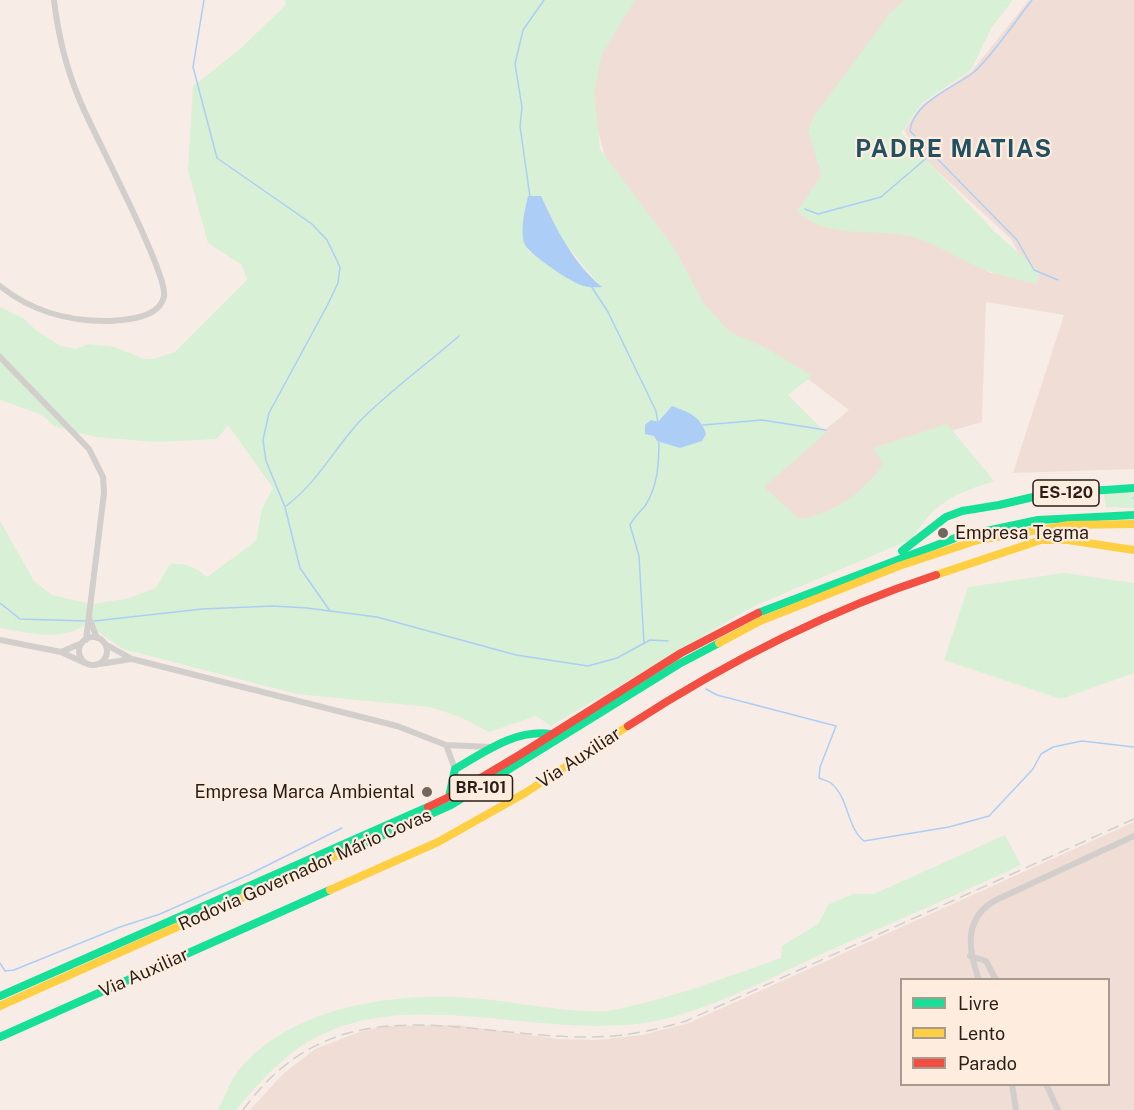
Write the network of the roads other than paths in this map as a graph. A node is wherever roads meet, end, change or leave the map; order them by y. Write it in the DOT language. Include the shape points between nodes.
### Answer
graph roads {
  1 [pos="54,0"];
  2 [pos="0,286"];
  3 [pos="0,357"];
  4 [pos="1134,488"];
  5 [pos="999,505"];
  6 [pos="1134,515"];
  7 [pos="1134,524"];
  8 [pos="1001,528"];
  9 [pos="1134,550"];
  10 [pos="874,567"];
  11 [pos="89,618"];
  12 [pos="96,638"];
  13 [pos="0,640"];
  14 [pos="84,641"];
  15 [pos="105,644"];
  16 [pos="60,652"];
  17 [pos="132,659"];
  18 [pos="85,663"];
  19 [pos="96,665"];
  20 [pos="551,734"];
  21 [pos="446,745"];
  22 [pos="496,747"];
  23 [pos="455,769"];
  24 [pos="449,796"];
  25 [pos="1134,836"];
  26 [pos="970,956"];
  27 [pos="978,978"];
  28 [pos="995,978"];
  29 [pos="0,996"];
  30 [pos="0,1006"];
  31 [pos="0,1036"];
  32 [pos="1012,1086"];
  33 [pos="1047,1086"];
  34 [pos="1016,1110"];
  35 [pos="1058,1110"];
  1 -- 2 [label="street" via="66,62 79,100 150,252 163,282 164,295 156,308 137,318 78,320 37,309"];
  3 -- 11 [label="street" via="89,449 103,477"];
  4 -- 5 [label="main road, ES-120" via="1046,494"];
  5 -- 8 [label="main road" via="993,517"];
  5 -- 10 [label="main road" via="946,517 911,545"];
  6 -- 8 [label="main road, Rodovia Governador Mário Covas / BR-101" via="1054,518"];
  7 -- 30 [label="main road, Rodovia Governador Mário Covas / BR-101" via="1069,525 978,540 760,621 679,664 451,805"];
  8 -- 10 [label="main road, Rodovia Governador Mário Covas / BR-101" via="929,546"];
  9 -- 31 [label="main road, Via Auxiliar" via="1041,540 902,586 829,616 776,639 688,687 459,831"];
  10 -- 20 [label="main road, Rodovia Governador Mário Covas / BR-101" via="706,638"];
  11 -- 12 [label="street"];
  11 -- 14 [label="street"];
  12 -- 14 [label="street"];
  12 -- 15 [label="street"];
  13 -- 16 [label="street"];
  14 -- 16 [label="street"];
  14 -- 18 [label="street" via="80,654"];
  15 -- 17 [label="street"];
  15 -- 19 [label="street" via="107,655"];
  16 -- 18 [label="street"];
  17 -- 19 [label="street"];
  17 -- 21 [label="street" via="365,717"];
  18 -- 19 [label="street"];
  20 -- 22 [label="main road" via="525,734"];
  20 -- 24 [label="main road, Rodovia Governador Mário Covas / BR-101"];
  21 -- 22 [label="street"];
  21 -- 23 [label="street"];
  22 -- 23 [label="main road"];
  23 -- 24 [label="main road"];
  24 -- 29 [label="main road, Rodovia Governador Mário Covas / BR-101"];
  25 -- 26 [label="street" via="987,906 971,930"];
  26 -- 27 [label="street"];
  26 -- 28 [label="street" via="986,961"];
  32 -- 34 [label="street"];
  33 -- 35 [label="street"];
}
